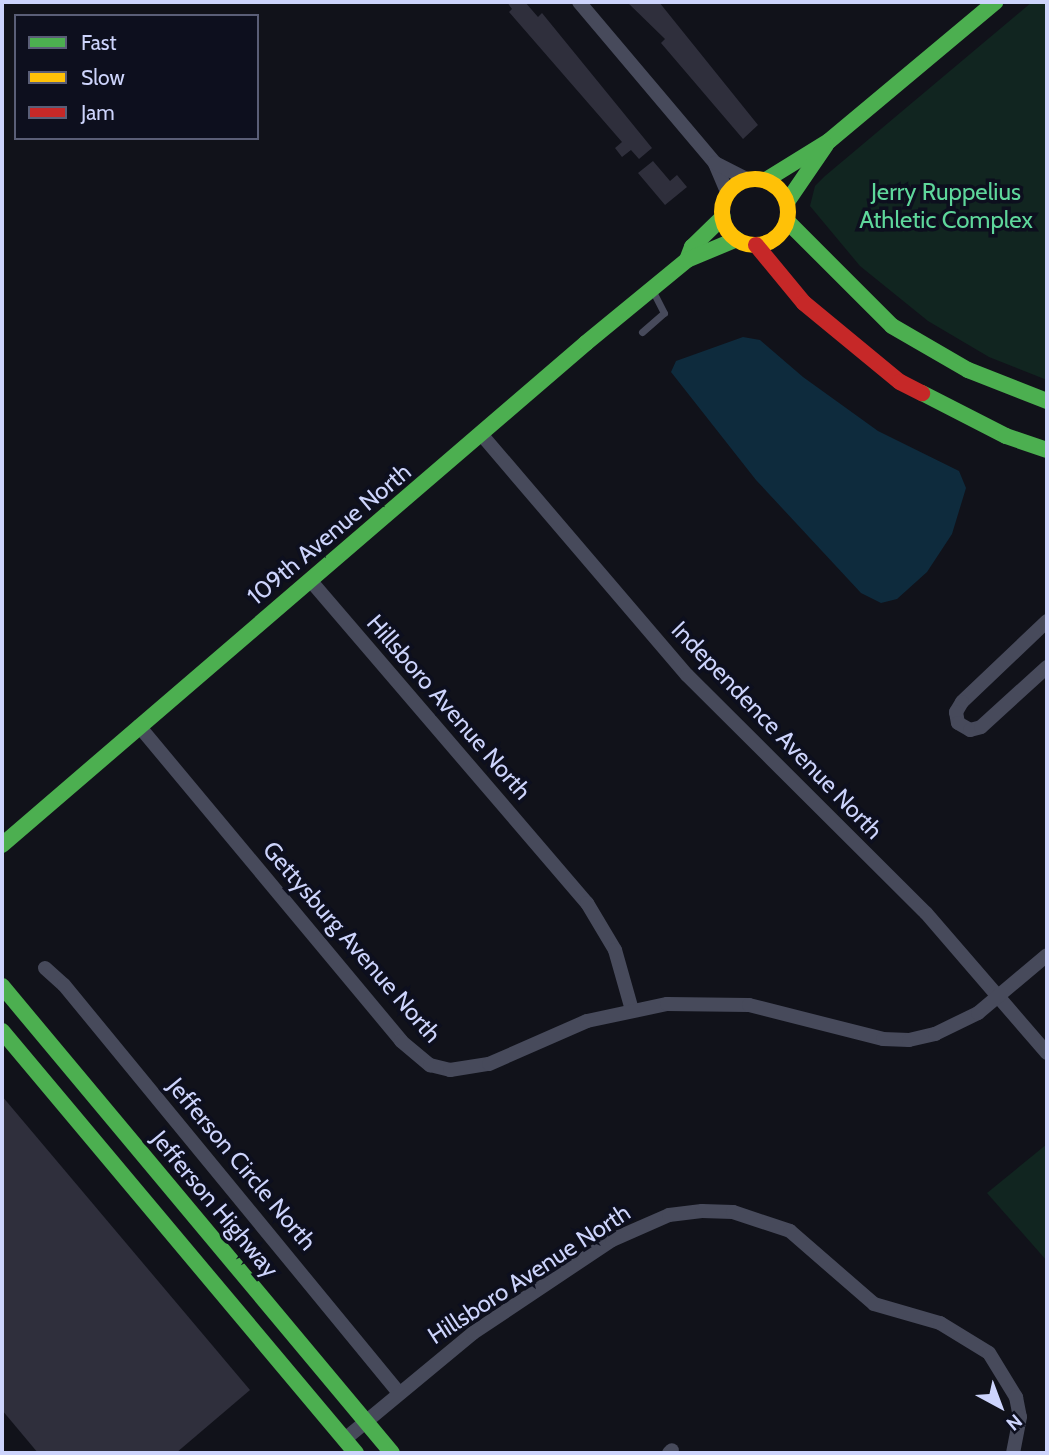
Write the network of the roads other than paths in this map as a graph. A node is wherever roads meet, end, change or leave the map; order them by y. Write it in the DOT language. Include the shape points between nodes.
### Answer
graph roads {
  1 [pos="579,2"];
  2 [pos="995,2"];
  3 [pos="829,141"];
  4 [pos="715,163"];
  5 [pos="749,180"];
  6 [pos="766,180"];
  7 [pos="728,194"];
  8 [pos="787,202"];
  9 [pos="723,217"];
  10 [pos="787,221"];
  11 [pos="737,239"];
  12 [pos="756,245"];
  13 [pos="687,260"];
  14 [pos="652,289"];
  15 [pos="642,332"];
  16 [pos="1047,401"];
  17 [pos="481,434"];
  18 [pos="1047,450"];
  19 [pos="310,580"];
  20 [pos="1047,621"];
  21 [pos="1047,667"];
  22 [pos="139,726"];
  23 [pos="2,845"];
  24 [pos="1047,954"];
  25 [pos="45,968"];
  26 [pos="2,986"];
  27 [pos="999,996"];
  28 [pos="632,1010"];
  29 [pos="2,1031"];
  30 [pos="1047,1053"];
  31 [pos="399,1393"];
  32 [pos="367,1420"];
  33 [pos="345,1439"];
  34 [pos="356,1453"];
  35 [pos="392,1453"];
  36 [pos="1013,1453"];
  1 -- 4 [label="street"];
  2 -- 3 [label="street"];
  3 -- 6 [label="street"];
  3 -- 8 [label="street"];
  4 -- 5 [label="street"];
  4 -- 7 [label="street"];
  5 -- 6 [label="street"];
  5 -- 7 [label="street"];
  6 -- 8 [label="street"];
  7 -- 9 [label="street"];
  8 -- 10 [label="street"];
  9 -- 11 [label="street"];
  9 -- 13 [label="street, 109th Avenue North" via="692,247"];
  10 -- 12 [label="street" via="776,237"];
  10 -- 16 [label="street" via="892,326 968,370"];
  11 -- 12 [label="street"];
  11 -- 13 [label="street, 109th Avenue North"];
  12 -- 18 [label="street" via="804,303 900,382 953,412"];
  13 -- 14 [label="street, 109th Avenue North"];
  14 -- 15 [label="lane" via="665,306 664,313"];
  14 -- 17 [label="street, 109th Avenue North"];
  17 -- 19 [label="street, 109th Avenue North"];
  17 -- 27 [label="street, Independence Avenue North" via="687,675 926,913"];
  19 -- 22 [label="street, 109th Avenue North"];
  19 -- 28 [label="street, Hillsboro Avenue North" via="587,903 615,950"];
  20 -- 21 [label="street" via="962,702 956,712 958,723 970,730 981,727"];
  22 -- 23 [label="street, 109th Avenue North"];
  22 -- 28 [label="street, Gettysburg Avenue North" via="401,1041 430,1065 470,1070 587,1021"];
  24 -- 27 [label="street, Gettysburg Avenue North"];
  25 -- 31 [label="street, Jefferson Circle North" via="64,985"];
  26 -- 32 [label="street, Jefferson Highway"];
  27 -- 28 [label="street, Gettysburg Avenue North" via="958,1024 908,1040 883,1039 749,1004 708,1002"];
  27 -- 30 [label="street, Independence Avenue North"];
  29 -- 33 [label="street"];
  31 -- 32 [label="street, Hillsboro Avenue North"];
  31 -- 36 [label="street, Hillsboro Avenue North" via="473,1333 640,1225 669,1215 733,1212 790,1231 874,1304 940,1324 989,1353 1016,1397 1020,1417"];
  32 -- 33 [label="street, Hillsboro Avenue North"];
  32 -- 35 [label="street, Jefferson Highway"];
  33 -- 34 [label="street"];
}
